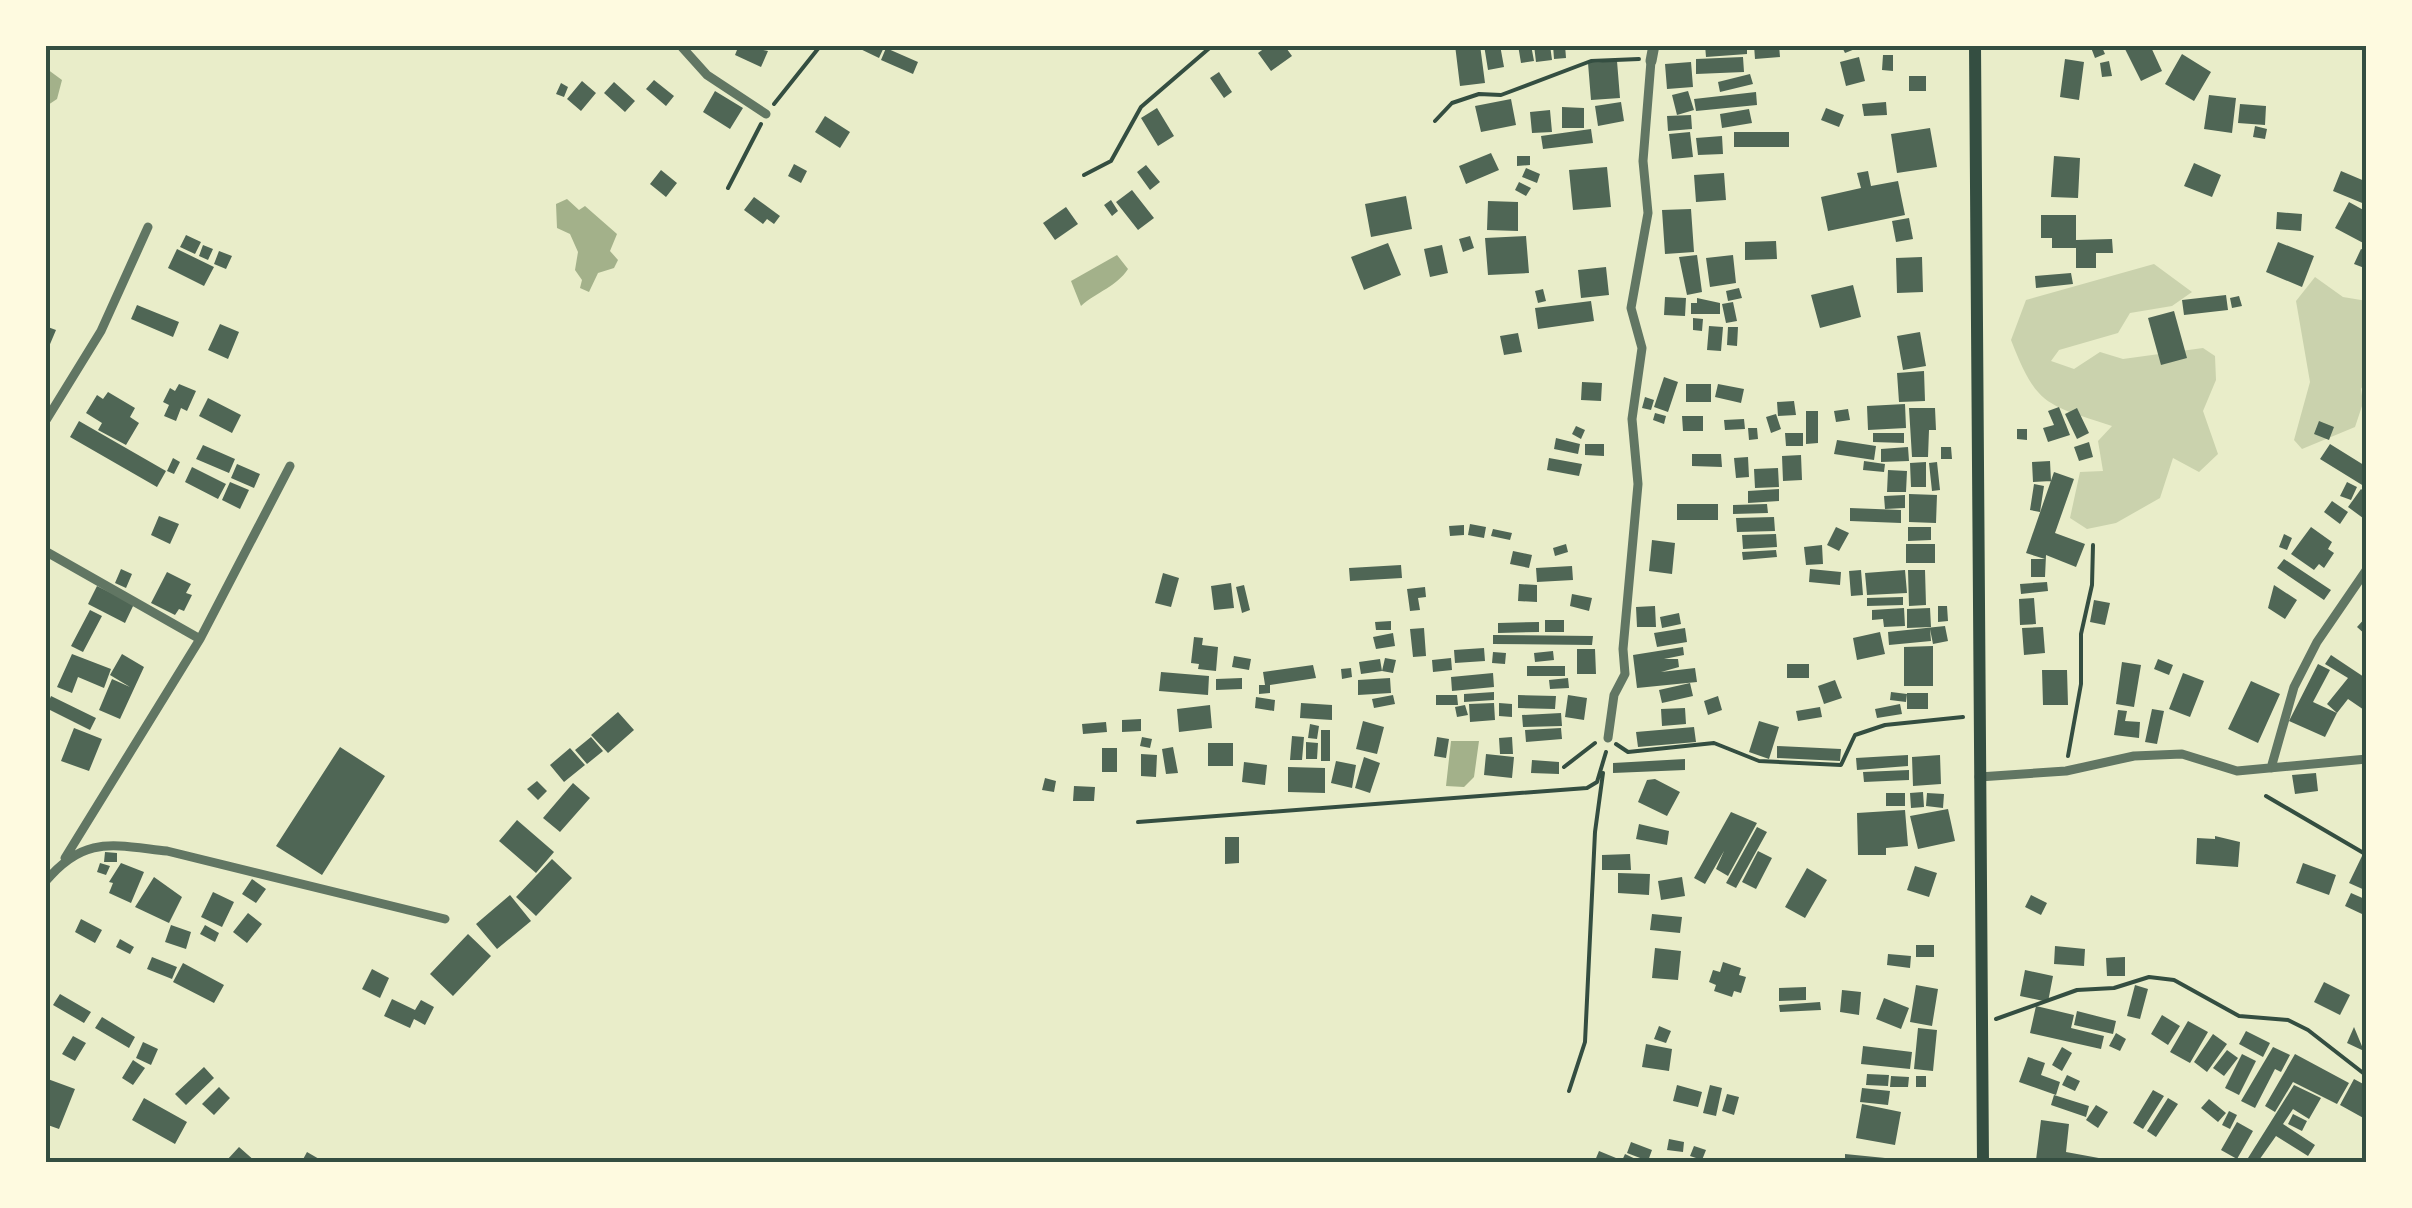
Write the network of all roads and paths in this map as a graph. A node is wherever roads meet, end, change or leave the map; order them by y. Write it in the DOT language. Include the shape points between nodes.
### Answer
graph roads {
  1 [pos="680,45"];
  2 [pos="1213,45"];
  3 [pos="1654,45"];
  4 [pos="1975,45"];
  5 [pos="1651,60"];
  6 [pos="766,114"];
  7 [pos="1435,121"];
  8 [pos="1084,175"];
  9 [pos="148,226"];
  10 [pos="45,422"];
  11 [pos="290,466"];
  12 [pos="2093,545"];
  13 [pos="45,551"];
  14 [pos="2367,569"];
  15 [pos="200,639"];
  16 [pos="1978,716"];
  17 [pos="1608,738"];
  18 [pos="2367,759"];
  19 [pos="1564,767"];
  20 [pos="1603,768"];
  21 [pos="2270,768"];
  22 [pos="2066,771"];
  23 [pos="1979,777"];
  24 [pos="2266,796"];
  25 [pos="1138,822"];
  26 [pos="2367,855"];
  27 [pos="64,860"];
  28 [pos="45,882"];
  29 [pos="445,919"];
  30 [pos="1981,1024"];
  31 [pos="2367,1076"];
  32 [pos="1569,1091"];
  33 [pos="1982,1163"];
  1 -- 6 [label="street" via="708,76"];
  2 -- 8 [label="path" via="1141,107 1112,161"];
  3 -- 5 [label="street"];
  4 -- 16 [label="main road"];
  5 -- 7 [label="path" via="1591,62 1501,95 1452,103"];
  5 -- 17 [label="street" via="1644,161 1648,213 1631,308 1642,348 1632,419 1638,484 1625,674"];
  9 -- 10 [label="street" via="101,330"];
  11 -- 15 [label="street"];
  12 -- 22 [label="path"];
  13 -- 15 [label="street"];
  14 -- 21 [label="street" via="2294,687"];
  15 -- 27 [label="street"];
  16 -- 17 [label="path" via="1885,725 1855,735 1841,764 1758,762 1714,742 1628,752"];
  16 -- 23 [label="main road"];
  17 -- 19 [label="path"];
  17 -- 20 [label="path"];
  18 -- 21 [label="street"];
  20 -- 25 [label="path" via="1587,788"];
  20 -- 32 [label="path" via="1585,1042"];
  21 -- 22 [label="street" via="2237,771 2182,754"];
  22 -- 23 [label="street"];
  23 -- 30 [label="main road"];
  24 -- 26 [label="path"];
  27 -- 28 [label="street"];
  27 -- 29 [label="street" via="96,844 168,851"];
  30 -- 31 [label="path" via="2078,990 2174,980 2239,1016 2288,1020"];
  30 -- 33 [label="main road"];
}
